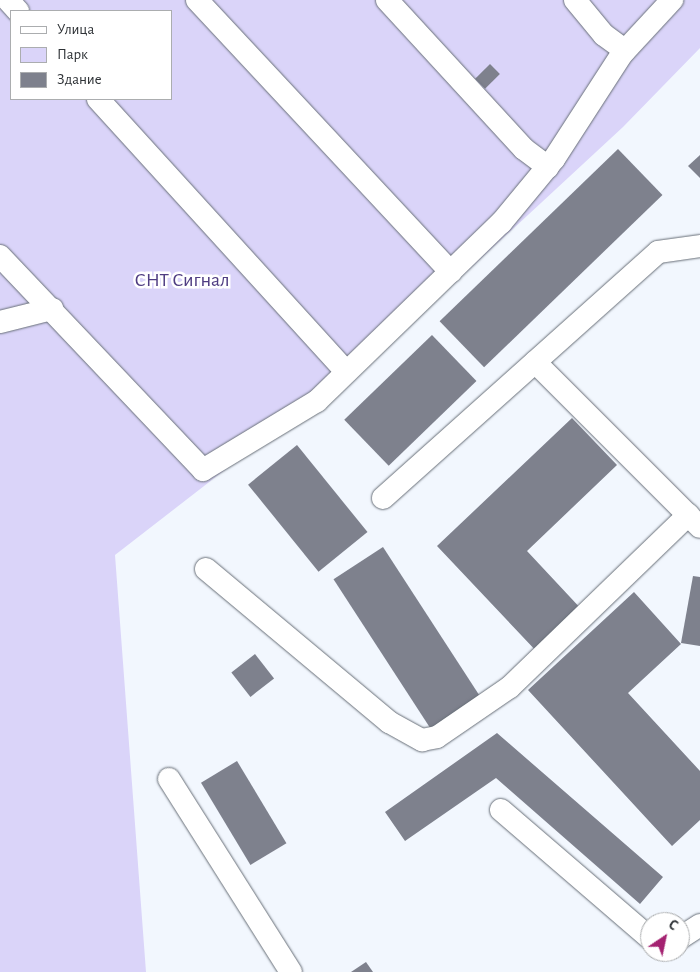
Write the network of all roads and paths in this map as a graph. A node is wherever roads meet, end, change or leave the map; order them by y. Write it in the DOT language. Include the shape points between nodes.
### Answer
graph roads {
  1 [pos="8,0"];
  2 [pos="197,0"];
  3 [pos="387,0"];
  4 [pos="575,0"];
  5 [pos="672,0"];
  6 [pos="17,10"];
  7 [pos="625,50"];
  8 [pos="99,100"];
  9 [pos="548,167"];
  10 [pos="700,246"];
  11 [pos="0,256"];
  12 [pos="451,272"];
  13 [pos="52,309"];
  14 [pos="0,322"];
  15 [pos="535,362"];
  16 [pos="346,372"];
  17 [pos="383,498"];
  18 [pos="694,521"];
  19 [pos="206,568"];
  20 [pos="169,778"];
  21 [pos="501,810"];
  22 [pos="640,929"];
  23 [pos="291,972"];
  1 -- 6 [label="lane"];
  2 -- 12 [label="lane"];
  3 -- 9 [label="lane" via="524,149"];
  4 -- 7 [label="lane" via="604,35"];
  5 -- 7 [label="lane"];
  7 -- 9 [label="lane"];
  8 -- 16 [label="lane"];
  9 -- 12 [label="lane" via="518,205"];
  10 -- 15 [label="lane" via="658,252"];
  11 -- 13 [label="lane"];
  12 -- 16 [label="lane"];
  13 -- 14 [label="lane"];
  13 -- 16 [label="lane" via="203,470 298,416"];
  15 -- 17 [label="lane"];
  15 -- 18 [label="lane"];
  18 -- 19 [label="lane" via="510,687 437,737 422,740 389,722"];
  20 -- 23 [label="lane"];
  21 -- 22 [label="lane"];
}
